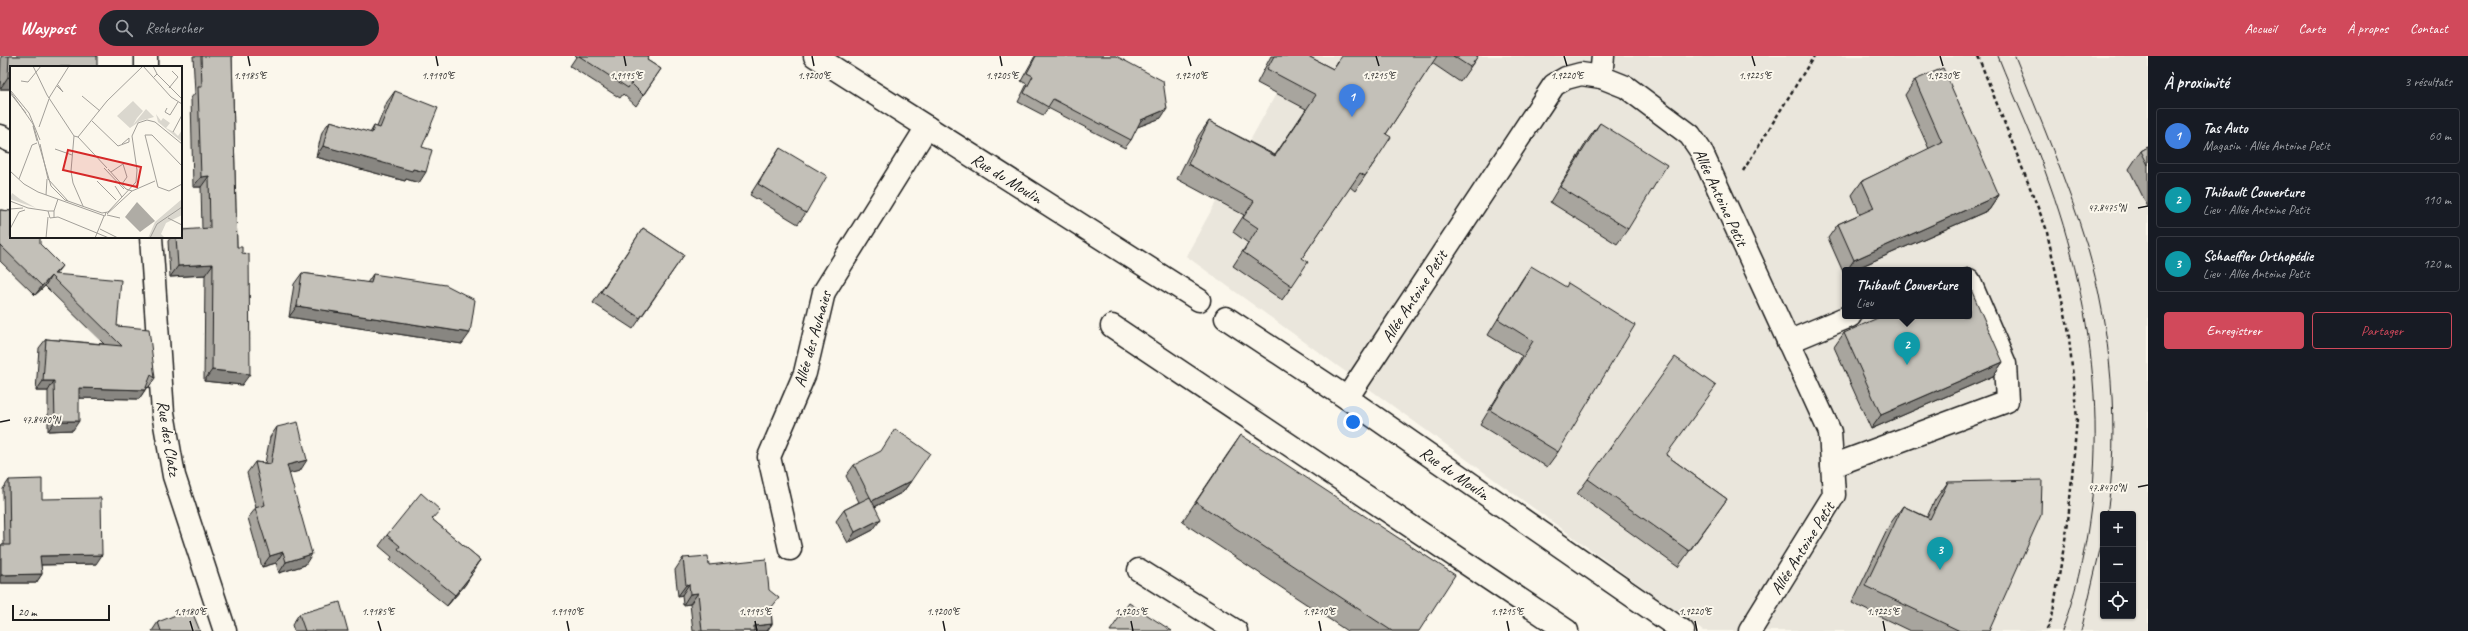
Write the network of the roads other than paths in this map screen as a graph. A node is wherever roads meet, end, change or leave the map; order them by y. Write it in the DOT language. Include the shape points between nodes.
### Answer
graph roads {
  1 [pos="815,56"];
  2 [pos="1602,66"];
  3 [pos="927,127"];
  4 [pos="0,136"];
  5 [pos="10,141"];
  6 [pos="151,238"];
  7 [pos="1972,287"];
  8 [pos="1199,300"];
  9 [pos="1226,318"];
  10 [pos="1843,319"];
  11 [pos="1112,326"];
  12 [pos="1788,342"];
  13 [pos="1347,398"];
  14 [pos="1832,466"];
  15 [pos="790,549"];
  16 [pos="1138,570"];
  17 [pos="1560,629"];
  18 [pos="225,631"];
  19 [pos="1236,631"];
  20 [pos="1683,631"];
  21 [pos="1750,631"];
  1 -- 3 [label="street, Rue du Moulin"];
  2 -- 12 [label="street, Allée Antoine Petit" via="1690,135 1701,151"];
  2 -- 13 [label="street, Allée Antoine Petit" via="1566,78 1554,85"];
  3 -- 8 [label="street, Rue du Moulin"];
  3 -- 15 [label="street, Allée des Aulnaies" via="824,292 805,372 769,457"];
  4 -- 5 [label="street"];
  6 -- 18 [label="street, Rue des Clatz" via="163,414 174,476"];
  7 -- 14 [label="street" via="2006,364 2007,401"];
  9 -- 13 [label="street, Rue du Moulin"];
  10 -- 12 [label="street"];
  11 -- 17 [label="street"];
  12 -- 14 [label="street, Allée Antoine Petit" via="1830,432"];
  13 -- 20 [label="street, Rue du Moulin"];
  14 -- 21 [label="street, Allée Antoine Petit" via="1834,495"];
  16 -- 19 [label="street"];
}
